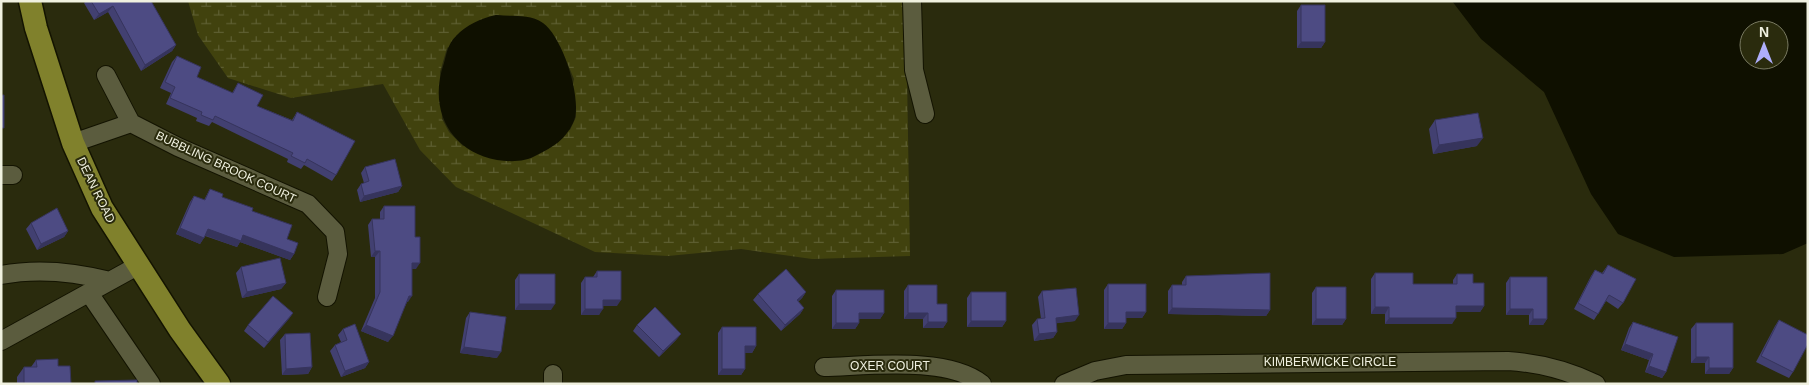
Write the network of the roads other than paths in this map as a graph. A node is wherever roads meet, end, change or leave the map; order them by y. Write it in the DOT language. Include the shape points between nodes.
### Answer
graph roads {
  1 [pos="30,1"];
  2 [pos="912,1"];
  3 [pos="106,75"];
  4 [pos="925,114"];
  5 [pos="131,123"];
  6 [pos="74,143"];
  7 [pos="139,266"];
  8 [pos="1,275"];
  9 [pos="110,281"];
  10 [pos="89,293"];
  11 [pos="327,297"];
  12 [pos="1,341"];
  13 [pos="824,366"];
  14 [pos="151,384"];
  15 [pos="219,384"];
  16 [pos="982,384"];
  17 [pos="1064,384"];
  18 [pos="1596,384"];
  1 -- 6 [label="main road, DEAN ROAD"];
  2 -- 4 [label="street" via="914,70"];
  3 -- 5 [label="street"];
  5 -- 6 [label="street"];
  5 -- 11 [label="street, BUBBLING BROOK COURT" via="308,204 335,232 338,254"];
  6 -- 7 [label="main road, DEAN ROAD" via="102,208"];
  7 -- 9 [label="street"];
  7 -- 15 [label="main road, DEAN ROAD"];
  8 -- 9 [label="street" via="65,273"];
  9 -- 10 [label="street"];
  10 -- 12 [label="street"];
  10 -- 14 [label="street"];
  13 -- 16 [label="street, OXER COURT" via="934,366 956,371"];
  17 -- 18 [label="street, KIMBERWICKE CIRCLE" via="1095,371 1126,365 1498,361 1534,363 1569,371"];
}
